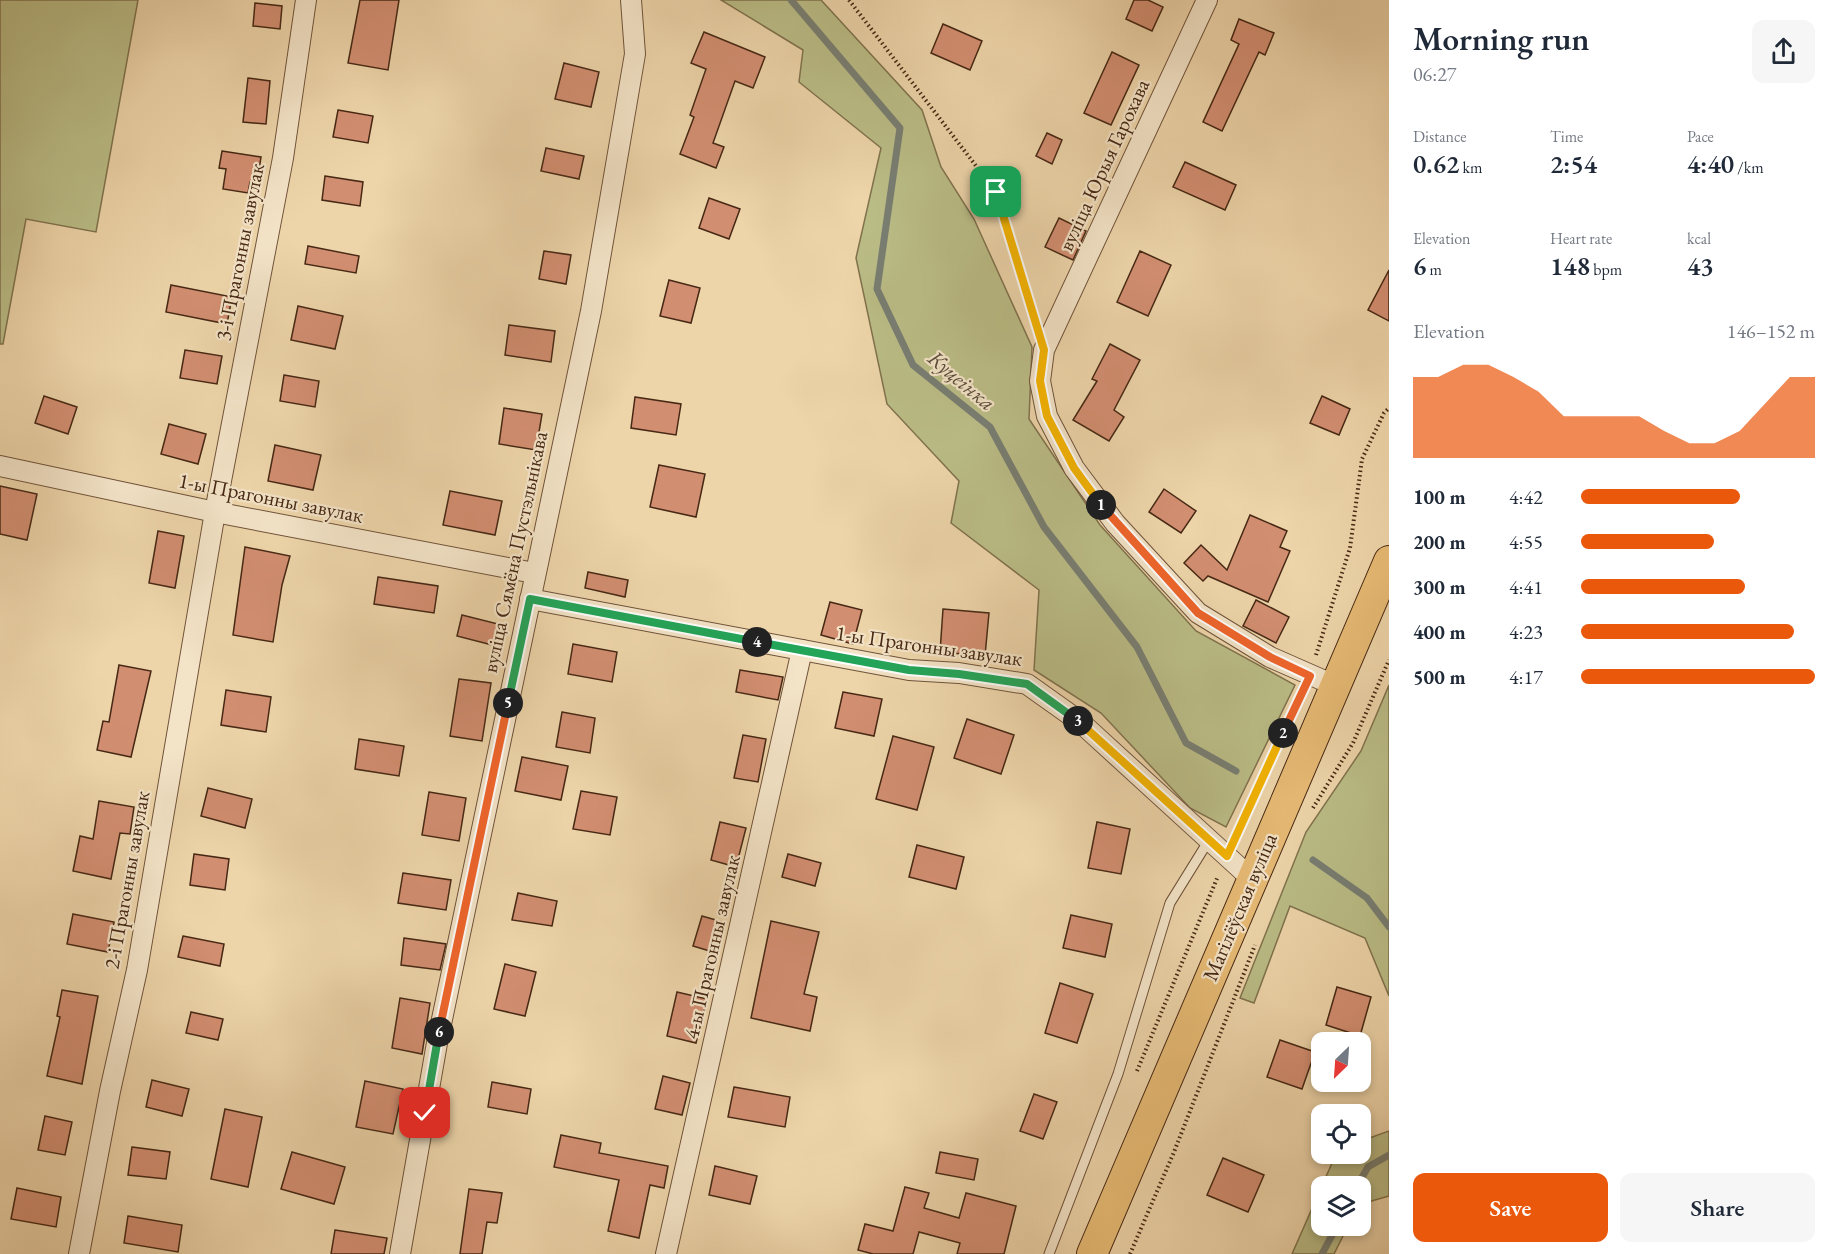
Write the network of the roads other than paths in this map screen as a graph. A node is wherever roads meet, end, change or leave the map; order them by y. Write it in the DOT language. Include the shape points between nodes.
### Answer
graph roads {
  1 [pos="306,0"];
  2 [pos="631,0"];
  3 [pos="1207,0"];
  4 [pos="0,466"];
  5 [pos="215,512"];
  6 [pos="1389,561"];
  7 [pos="534,573"];
  8 [pos="530,599"];
  9 [pos="802,650"];
  10 [pos="1323,681"];
  11 [pos="1209,840"];
  12 [pos="1253,879"];
  13 [pos="79,1254"];
  14 [pos="400,1254"];
  15 [pos="666,1254"];
  16 [pos="1049,1254"];
  17 [pos="1092,1254"];
  1 -- 5 [label="street, 3-і Прагонны завулак" via="283,158"];
  2 -- 7 [label="street, вуліца Сямёна Пустэльнікава" via="635,54 591,311"];
  3 -- 10 [label="street, вуліца Юрыя Гарохава" via="1044,350 1040,381 1047,416 1074,468 1115,523 1198,613 1270,657"];
  4 -- 5 [label="street, 1-ы Прагонны завулак"];
  5 -- 7 [label="street, 1-ы Прагонны завулак"];
  5 -- 13 [label="street, 2-і Прагонны завулак" via="137,970"];
  6 -- 10 [label="main road, Магілёўская вуліца" via="1372,614"];
  7 -- 8 [label="street, вуліца Сямёна Пустэльнікава"];
  8 -- 9 [label="street, 1-ы Прагонны завулак"];
  8 -- 14 [label="street, вуліца Сямёна Пустэльнікава" via="437,1043"];
  9 -- 11 [label="street, 1-ы Прагонны завулак" via="909,670 1027,684 1079,722"];
  9 -- 15 [label="street, 4-ы Прагонны завулак"];
  10 -- 12 [label="main road, Магілёўская вуліца"];
  11 -- 12 [label="street, 1-ы Прагонны завулак"];
  11 -- 16 [label="lane" via="1170,903 1118,1074"];
  12 -- 17 [label="main road, Магілёўская вуліца"];
}
